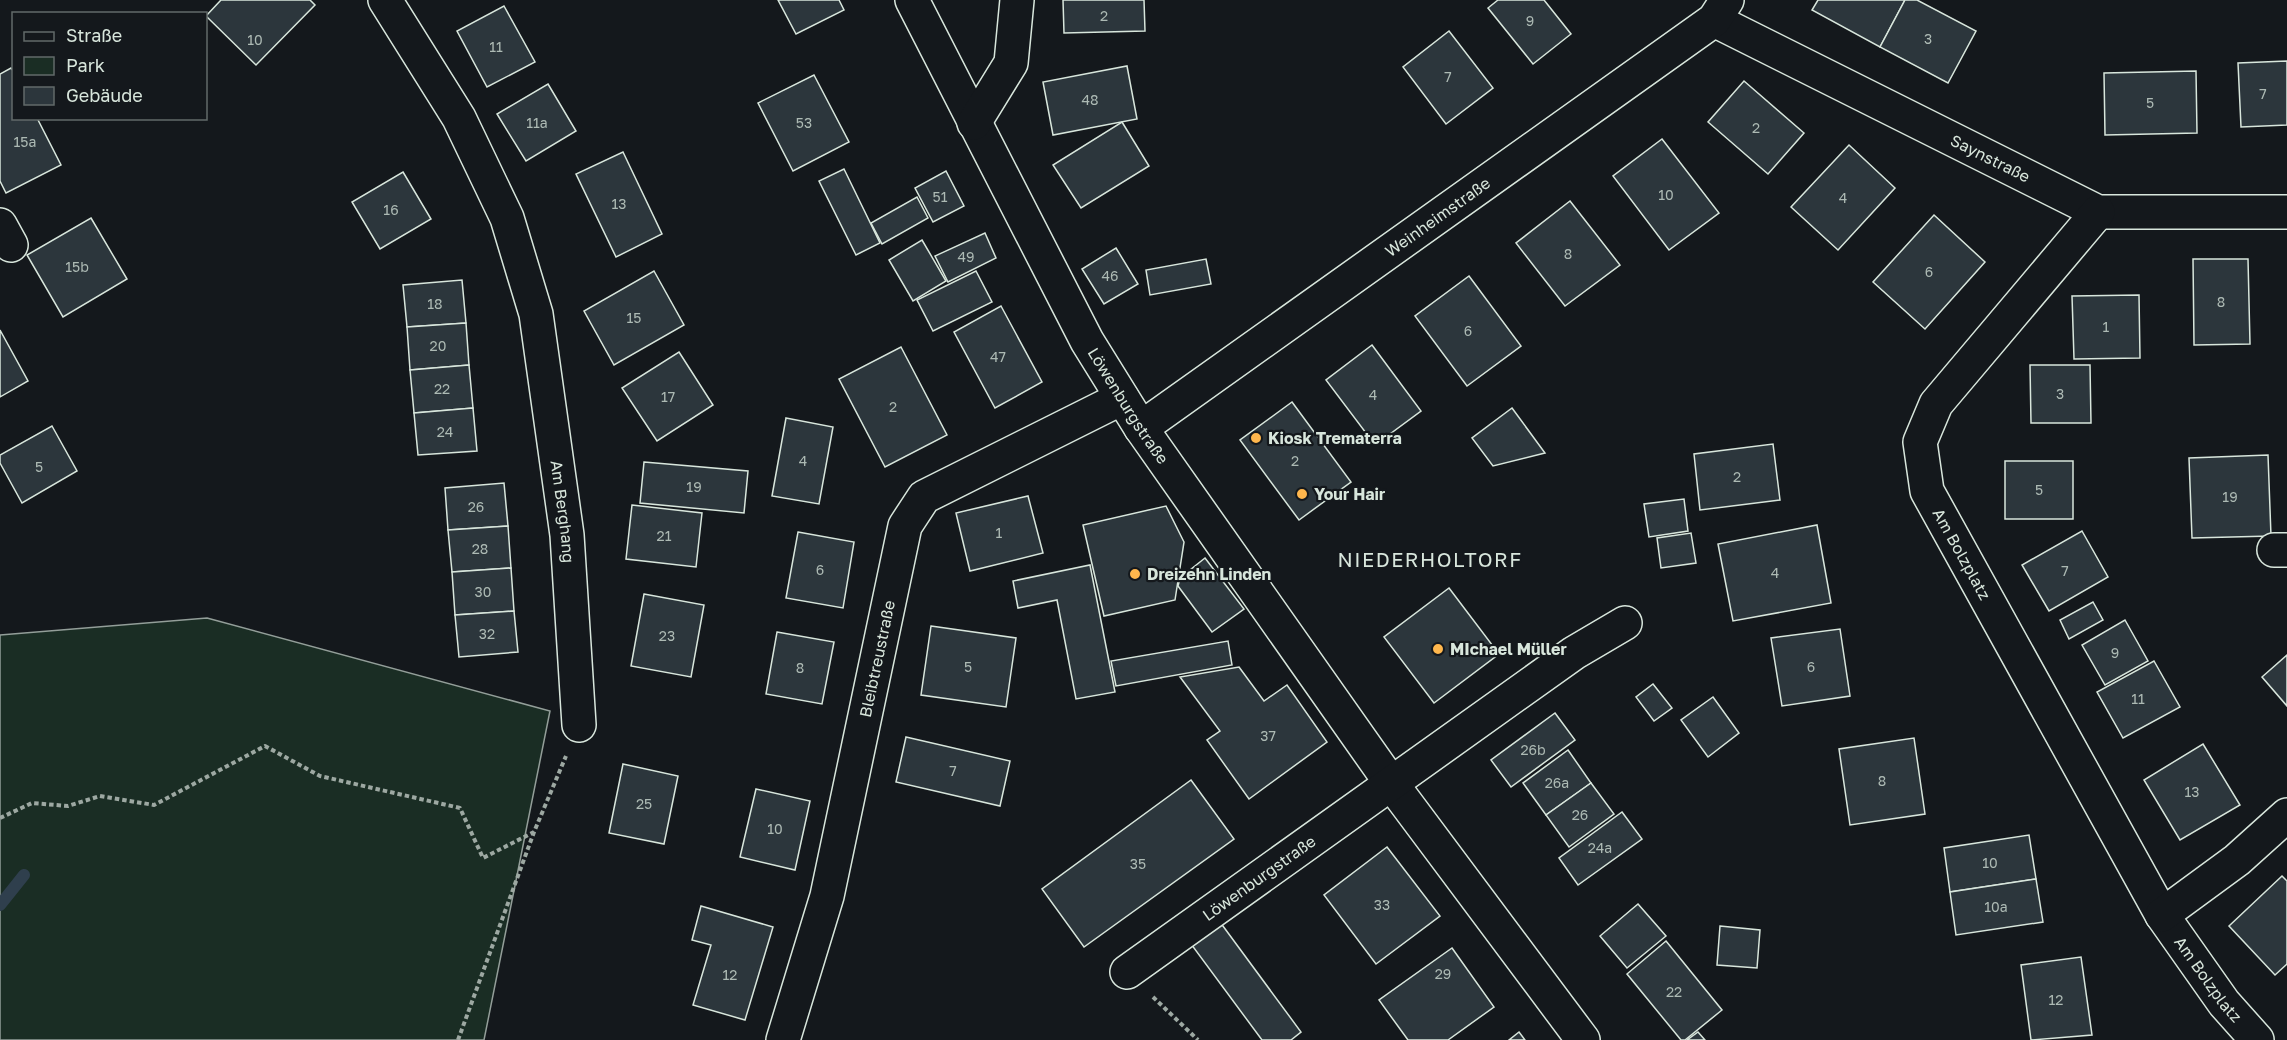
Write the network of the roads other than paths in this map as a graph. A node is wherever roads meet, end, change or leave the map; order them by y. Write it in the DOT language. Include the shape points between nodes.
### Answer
graph roads {
  1 [pos="385,0"];
  2 [pos="912,0"];
  3 [pos="1017,0"];
  4 [pos="1721,10"];
  5 [pos="974,123"];
  6 [pos="2098,212"];
  7 [pos="2287,212"];
  8 [pos="1122,398"];
  9 [pos="1141,428"];
  10 [pos="1625,623"];
  11 [pos="579,725"];
  12 [pos="1391,783"];
  13 [pos="2287,815"];
  14 [pos="2162,915"];
  15 [pos="1127,972"];
  16 [pos="783,1040"];
  17 [pos="1583,1040"];
  18 [pos="2257,1040"];
  1 -- 11 [label="street, Am Berghang" via="464,128 507,218 536,314 567,535"];
  2 -- 5 [label="street, Löwenburgstraße"];
  3 -- 5 [label="street" via="1011,63"];
  4 -- 6 [label="street, Saynstraße"];
  4 -- 9 [label="street, Weinheimstraße"];
  5 -- 8 [label="street, Löwenburgstraße" via="1087,341"];
  6 -- 7 [label="street, Saynstraße"];
  6 -- 14 [label="street, Am Bolzplatz" via="1936,404 1920,442 1927,491"];
  8 -- 9 [label="street, Löwenburgstraße"];
  8 -- 16 [label="street, Bleibtreustraße" via="924,497 905,526 827,896"];
  9 -- 12 [label="street, Löwenburgstraße"];
  10 -- 12 [label="street" via="1574,653"];
  12 -- 15 [label="street, Löwenburgstraße"];
  12 -- 17 [label="street, Löwenburgstraße"];
  13 -- 14 [label="street" via="2237,860"];
  14 -- 18 [label="street, Am Bolzplatz" via="2224,1003"];
}
